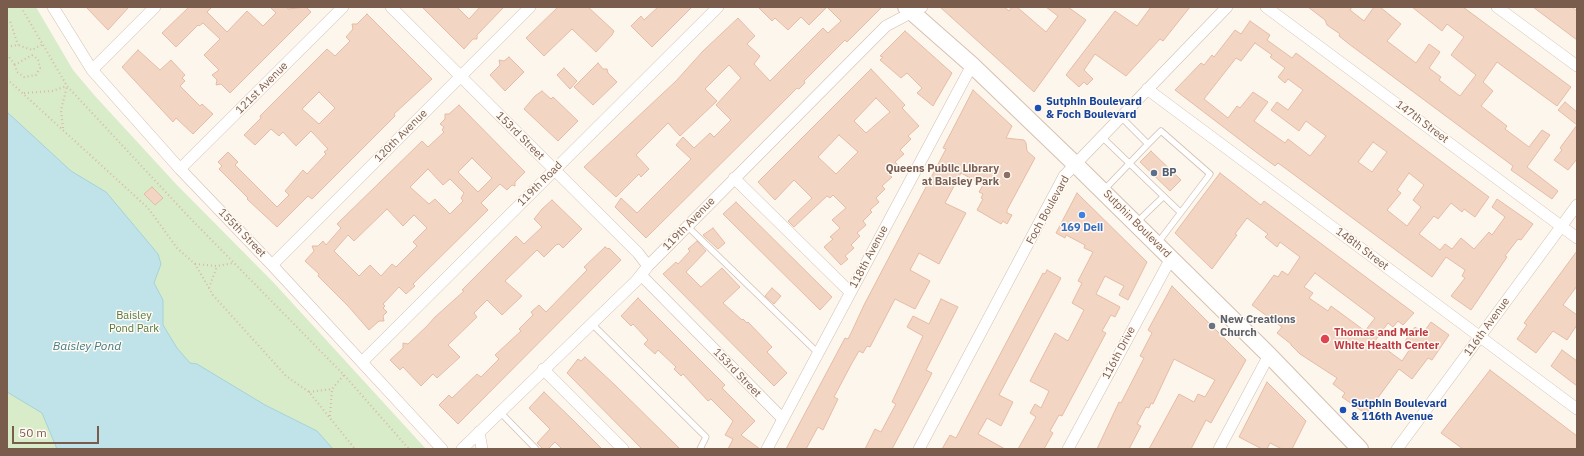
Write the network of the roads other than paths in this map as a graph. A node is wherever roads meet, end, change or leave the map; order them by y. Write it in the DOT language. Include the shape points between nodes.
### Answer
graph roads {
  1 [pos="54,7"];
  2 [pos="155,7"];
  3 [pos="343,7"];
  4 [pos="390,7"];
  5 [pos="530,7"];
  6 [pos="718,7"];
  7 [pos="1227,7"];
  8 [pos="1266,7"];
  9 [pos="1497,7"];
  10 [pos="913,9"];
  11 [pos="972,65"];
  12 [pos="1577,66"];
  13 [pos="92,70"];
  14 [pos="460,77"];
  15 [pos="1147,89"];
  16 [pos="1121,117"];
  17 [pos="1102,137"];
  18 [pos="1148,144"];
  19 [pos="1130,164"];
  20 [pos="1076,165"];
  21 [pos="180,169"];
  22 [pos="554,171"];
  23 [pos="734,178"];
  24 [pos="1103,192"];
  25 [pos="1163,196"];
  26 [pos="1577,205"];
  27 [pos="1180,212"];
  28 [pos="1136,224"];
  29 [pos="687,226"];
  30 [pos="1561,226"];
  31 [pos="1577,238"];
  32 [pos="1156,244"];
  33 [pos="1171,258"];
  34 [pos="272,265"];
  35 [pos="645,270"];
  36 [pos="850,292"];
  37 [pos="591,323"];
  38 [pos="1479,337"];
  39 [pos="818,353"];
  40 [pos="1269,355"];
  41 [pos="362,362"];
  42 [pos="543,369"];
  43 [pos="1577,409"];
  44 [pos="500,412"];
  45 [pos="782,419"];
  46 [pos="479,432"];
  47 [pos="442,449"];
  48 [pos="462,449"];
  49 [pos="482,449"];
  50 [pos="536,449"];
  51 [pos="623,449"];
  52 [pos="700,449"];
  53 [pos="767,449"];
  54 [pos="919,449"];
  55 [pos="1068,449"];
  56 [pos="1219,449"];
  57 [pos="1360,449"];
  58 [pos="1398,449"];
  1 -- 13 [label="street, 155th Street"];
  2 -- 13 [label="street"];
  3 -- 21 [label="street, 121st Avenue"];
  4 -- 14 [label="street, 153rd Street"];
  5 -- 14 [label="street, 120th Avenue"];
  6 -- 22 [label="street, 119th Road"];
  7 -- 15 [label="street, Foch Boulevard"];
  8 -- 30 [label="street, 147th Street"];
  9 -- 12 [label="street"];
  10 -- 11 [label="main road, Sutphin Boulevard"];
  10 -- 23 [label="street, 119th Avenue" via="886,26"];
  11 -- 20 [label="main road, Sutphin Boulevard"];
  11 -- 36 [label="street, 118th Avenue"];
  13 -- 21 [label="street, 155th Street"];
  14 -- 22 [label="street, 153rd Street"];
  14 -- 34 [label="street, 120th Avenue"];
  15 -- 16 [label="street, Foch Boulevard"];
  15 -- 38 [label="street, 148th Street"];
  16 -- 17 [label="street, Foch Boulevard"];
  16 -- 18 [label="lane"];
  17 -- 19 [label="lane"];
  17 -- 20 [label="street, Foch Boulevard"];
  18 -- 19 [label="lane"];
  18 -- 27 [label="lane" via="1161,131 1210,174"];
  19 -- 24 [label="lane"];
  19 -- 25 [label="lane"];
  20 -- 24 [label="main road, Sutphin Boulevard"];
  20 -- 54 [label="street, Foch Boulevard" via="1064,176"];
  21 -- 34 [label="street, 155th Street"];
  22 -- 35 [label="street, 153rd Street" via="638,253"];
  22 -- 41 [label="street, 119th Road"];
  23 -- 29 [label="street, 119th Avenue"];
  23 -- 36 [label="street"];
  24 -- 28 [label="main road, Sutphin Boulevard"];
  25 -- 27 [label="lane"];
  25 -- 28 [label="lane"];
  26 -- 30 [label="street, 116th Avenue"];
  27 -- 32 [label="lane"];
  28 -- 32 [label="main road, Sutphin Boulevard"];
  29 -- 35 [label="street, 119th Avenue"];
  29 -- 39 [label="lane"];
  30 -- 31 [label="street, 147th Street"];
  30 -- 38 [label="street, 116th Avenue"];
  32 -- 33 [label="main road, Sutphin Boulevard"];
  33 -- 40 [label="main road, Sutphin Boulevard"];
  33 -- 55 [label="street, 116th Drive"];
  34 -- 41 [label="street, 155th Street"];
  35 -- 37 [label="street, 119th Avenue"];
  35 -- 45 [label="street, 153rd Street"];
  36 -- 39 [label="street, 118th Avenue"];
  37 -- 42 [label="street, 119th Avenue"];
  37 -- 52 [label="lane" via="706,437"];
  38 -- 43 [label="street, 148th Street"];
  38 -- 58 [label="street, 116th Avenue"];
  39 -- 45 [label="street, 118th Avenue"];
  40 -- 56 [label="street"];
  40 -- 57 [label="main road, Sutphin Boulevard"];
  41 -- 47 [label="street, 155th Street"];
  42 -- 44 [label="street, 119th Avenue"];
  42 -- 51 [label="street"];
  44 -- 46 [label="street, 119th Avenue"];
  44 -- 50 [label="lane"];
  45 -- 53 [label="street, 118th Avenue"];
  46 -- 48 [label="street, 119th Avenue"];
  46 -- 49 [label="street"];
}
